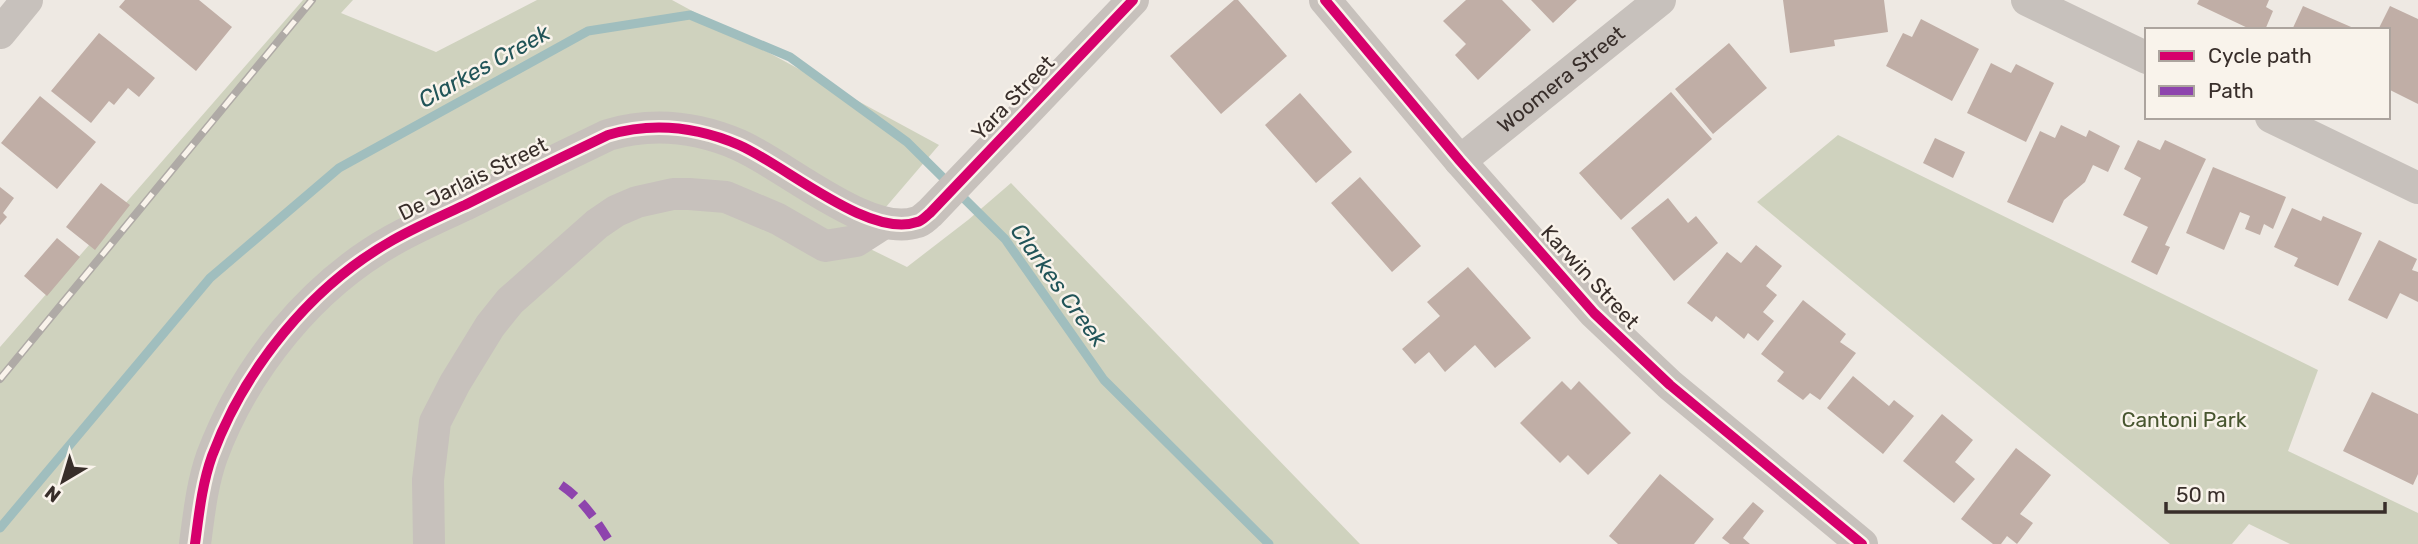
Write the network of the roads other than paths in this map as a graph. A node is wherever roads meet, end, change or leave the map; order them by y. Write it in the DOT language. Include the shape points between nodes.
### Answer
graph roads {
  1 [pos="27,0"];
  2 [pos="1133,0"];
  3 [pos="1325,0"];
  4 [pos="1660,0"];
  5 [pos="2027,0"];
  6 [pos="0,33"];
  7 [pos="2145,57"];
  8 [pos="2275,119"];
  9 [pos="1461,161"];
  10 [pos="2418,188"];
  11 [pos="925,218"];
  12 [pos="884,223"];
  13 [pos="195,544"];
  14 [pos="429,544"];
  15 [pos="1862,544"];
  1 -- 6 [label="street"];
  2 -- 11 [label="street, Yara Street"];
  3 -- 9 [label="street, Karwin Street"];
  4 -- 9 [label="street, Woomera Street"];
  5 -- 7 [label="street"];
  8 -- 10 [label="street"];
  9 -- 15 [label="street, Karwin Street" via="1594,313 1670,385"];
  11 -- 12 [label="street, De Jarlais Street" via="902,225"];
  12 -- 13 [label="street, De Jarlais Street" via="861,216 773,162 702,132 667,127 608,135 392,240 318,296 248,380 227,421 201,498"];
  12 -- 14 [label="street" via="856,241 825,246 726,197 673,194 637,202 597,224 510,301 455,383 435,422 428,480"];
}
